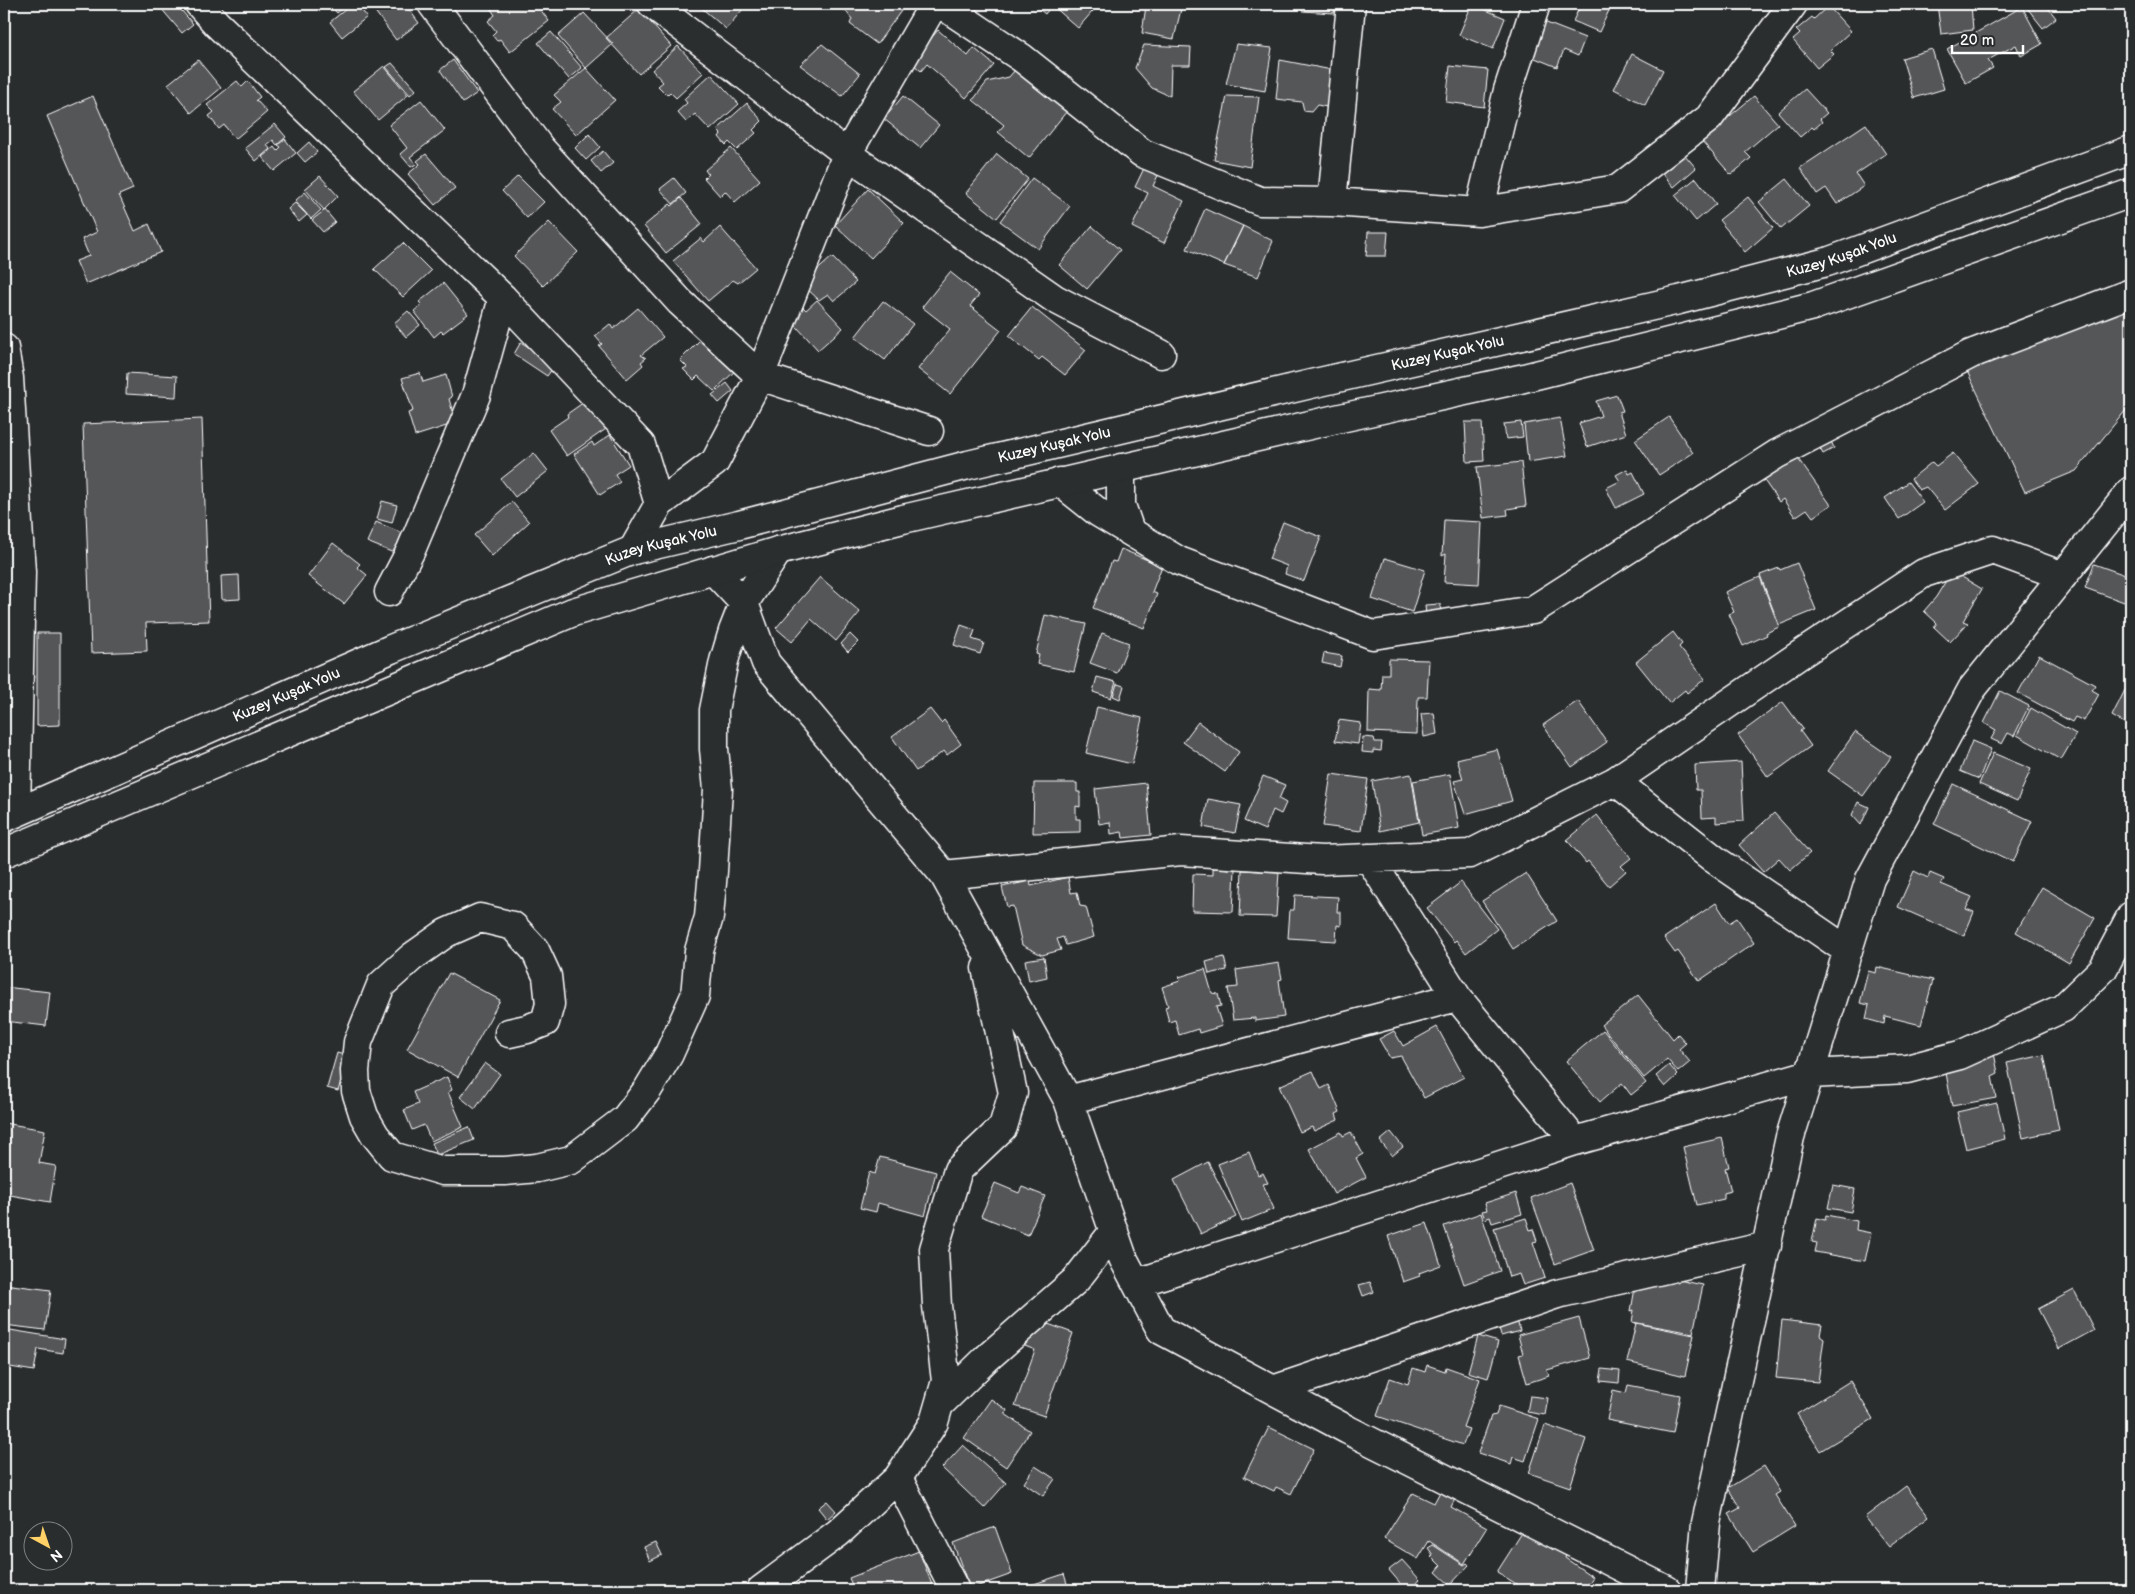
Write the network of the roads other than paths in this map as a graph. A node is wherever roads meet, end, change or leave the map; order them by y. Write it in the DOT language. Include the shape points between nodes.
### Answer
graph roads {
  1 [pos="199,4"];
  2 [pos="432,4"];
  3 [pos="652,4"];
  4 [pos="1351,4"];
  5 [pos="1536,4"];
  6 [pos="1793,4"];
  7 [pos="946,6"];
  8 [pos="2131,150"];
  9 [pos="848,154"];
  10 [pos="2131,193"];
  11 [pos="1332,202"];
  12 [pos="1480,212"];
  13 [pos="2131,292"];
  14 [pos="503,298"];
  15 [pos="4,348"];
  16 [pos="1161,354"];
  17 [pos="760,376"];
  18 [pos="929,431"];
  19 [pos="1121,468"];
  20 [pos="1060,482"];
  21 [pos="2131,491"];
  22 [pos="659,504"];
  23 [pos="1130,531"];
  24 [pos="633,550"];
  25 [pos="778,552"];
  26 [pos="713,570"];
  27 [pos="2063,576"];
  28 [pos="389,592"];
  29 [pos="744,603"];
  30 [pos="1615,781"];
  31 [pos="10,815"];
  32 [pos="1369,858"];
  33 [pos="5,859"];
  34 [pos="944,875"];
  35 [pos="2131,916"];
  36 [pos="980,940"];
  37 [pos="1848,951"];
  38 [pos="1457,997"];
  39 [pos="510,1033"];
  40 [pos="1810,1074"];
  41 [pos="1068,1100"];
  42 [pos="1574,1141"];
  43 [pos="1114,1231"];
  44 [pos="1767,1246"];
  45 [pos="1137,1283"];
  46 [pos="1273,1390"];
  47 [pos="939,1405"];
  48 [pos="898,1478"];
  49 [pos="761,1590"];
  50 [pos="955,1590"];
  51 [pos="1667,1590"];
  52 [pos="1700,1590"];
  1 -- 14 [label="street"];
  2 -- 17 [label="street" via="541,150 680,302"];
  3 -- 9 [label="street"];
  4 -- 11 [label="street"];
  5 -- 12 [label="street" via="1508,90"];
  6 -- 12 [label="street" via="1709,118 1618,189"];
  7 -- 9 [label="street"];
  7 -- 11 [label="street" via="1022,58 1142,153 1260,201"];
  8 -- 24 [label="street, Kuzey Kuşak Yolu" via="1827,262 1679,300 968,465 739,526"];
  9 -- 16 [label="street" via="1055,299"];
  9 -- 17 [label="street"];
  10 -- 19 [label="street" via="1813,306 1520,379"];
  11 -- 12 [label="street"];
  13 -- 23 [label="street" via="1971,354 1778,454 1533,610 1373,635 1179,561"];
  14 -- 22 [label="street" via="641,445"];
  14 -- 28 [label="street" via="476,395 411,550"];
  15 -- 31 [label="street" via="9,378 21,572"];
  17 -- 18 [label="street"];
  17 -- 22 [label="street" via="715,462"];
  19 -- 20 [label="street"];
  19 -- 23 [label="street" via="1121,505"];
  20 -- 23 [label="street" via="1099,513"];
  20 -- 25 [label="street"];
  21 -- 27 [label="street"];
  22 -- 24 [label="street"];
  24 -- 31 [label="street, Kuzey Kuşak Yolu" via="391,648"];
  25 -- 26 [label="street"];
  25 -- 29 [label="street"];
  26 -- 29 [label="street"];
  26 -- 33 [label="street" via="573,612"];
  27 -- 30 [label="street" via="1993,550 1924,574"];
  27 -- 37 [label="street" via="1972,689 1870,879"];
  29 -- 34 [label="street" via="766,663"];
  29 -- 39 [label="street" via="724,661 714,710 718,789 713,871 709,917 699,951 695,996 670,1054 648,1089 625,1119 571,1160 537,1168 471,1172 443,1171 392,1156 364,1116 356,1091 358,1042 381,985 446,933 480,918 513,926 535,950 547,976 550,1004 545,1022"];
  30 -- 32 [label="street" via="1470,854"];
  30 -- 37 [label="street" via="1714,859"];
  32 -- 34 [label="street" via="1322,860 1181,851"];
  32 -- 38 [label="street"];
  34 -- 36 [label="street"];
  35 -- 40 [label="street" via="2102,969 2063,1008 1960,1055 1907,1069"];
  36 -- 41 [label="street"];
  36 -- 47 [label="street" via="1013,1094 1003,1127 958,1170 934,1249 946,1381"];
  37 -- 40 [label="street"];
  38 -- 41 [label="street"];
  38 -- 42 [label="street"];
  40 -- 42 [label="street"];
  40 -- 44 [label="street" via="1790,1137"];
  41 -- 43 [label="street"];
  42 -- 45 [label="street"];
  43 -- 45 [label="street"];
  43 -- 47 [label="street" via="1076,1280"];
  44 -- 46 [label="street" via="1557,1294"];
  44 -- 52 [label="street" via="1706,1523"];
  45 -- 46 [label="street" via="1161,1330"];
  46 -- 51 [label="street"];
  47 -- 48 [label="street" via="934,1422"];
  48 -- 49 [label="street" via="838,1533"];
  48 -- 50 [label="street"];
}
